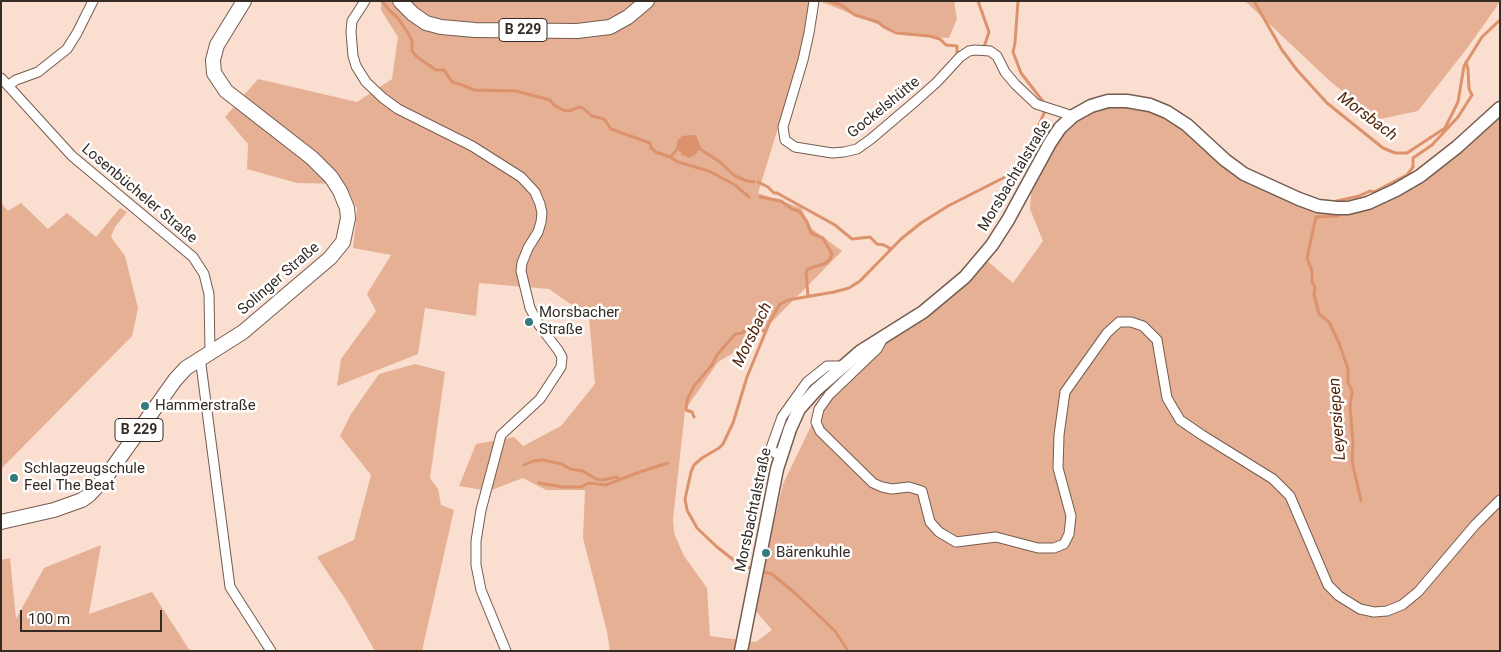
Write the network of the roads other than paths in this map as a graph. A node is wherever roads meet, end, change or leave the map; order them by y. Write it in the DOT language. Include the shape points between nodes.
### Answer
graph roads {
  1 [pos="93,1"];
  2 [pos="244,1"];
  3 [pos="365,1"];
  4 [pos="400,1"];
  5 [pos="647,1"];
  6 [pos="814,1"];
  7 [pos="1,78"];
  8 [pos="8,86"];
  9 [pos="1500,108"];
  10 [pos="1073,116"];
  11 [pos="884,337"];
  12 [pos="205,355"];
  13 [pos="1500,500"];
  14 [pos="1,522"];
  15 [pos="271,651"];
  16 [pos="506,651"];
  17 [pos="741,651"];
  1 -- 8 [label="street" via="66,49 38,72"];
  2 -- 12 [label="main road, Solinger Straße / B 229" via="217,45 212,68 216,78 226,91 322,168 340,191 348,218 343,242 330,258 243,332"];
  3 -- 16 [label="street" via="352,21 350,32 353,56 366,82 398,109 472,146 521,177 535,192 542,213 521,271 530,308 562,357 560,367 540,399 501,435 476,541 481,590"];
  4 -- 5 [label="main road, B 229" via="413,14 441,28 567,31 610,27"];
  6 -- 10 [label="street, Gockelshütte" via="810,33 783,128 785,140 795,147 832,152 857,149 918,99 960,57 975,50 998,56 1005,72 1030,100"];
  7 -- 8 [label="street, Losenbücheler Straße"];
  8 -- 12 [label="street, Losenbücheler Straße" via="72,156 196,261 204,274 209,294"];
  9 -- 10 [label="main road, Morsbachtalstraße" via="1414,180 1368,203 1348,208 1318,206 1299,200 1244,174 1182,122 1150,105 1108,102 1091,106"];
  10 -- 11 [label="main road, Morsbachtalstraße" via="1050,143 1001,232 979,262 923,312"];
  11 -- 13 [label="street" via="877,349 829,396 819,409 816,422 820,430 873,483 882,488 909,487 922,491 930,522 956,542 996,537 1038,548 1064,544 1071,516 1058,468 1065,392 1118,322 1143,326 1157,340 1167,398 1180,420 1273,479 1290,496 1328,585 1360,609 1387,611 1402,605 1418,592"];
  11 -- 17 [label="main road, Morsbachtalstraße" via="842,366 816,390 794,418 777,469"];
  12 -- 14 [label="main road, Solinger Straße / B 229" via="175,380 106,477 89,495 68,506"];
  12 -- 15 [label="street" via="230,587"];
}
